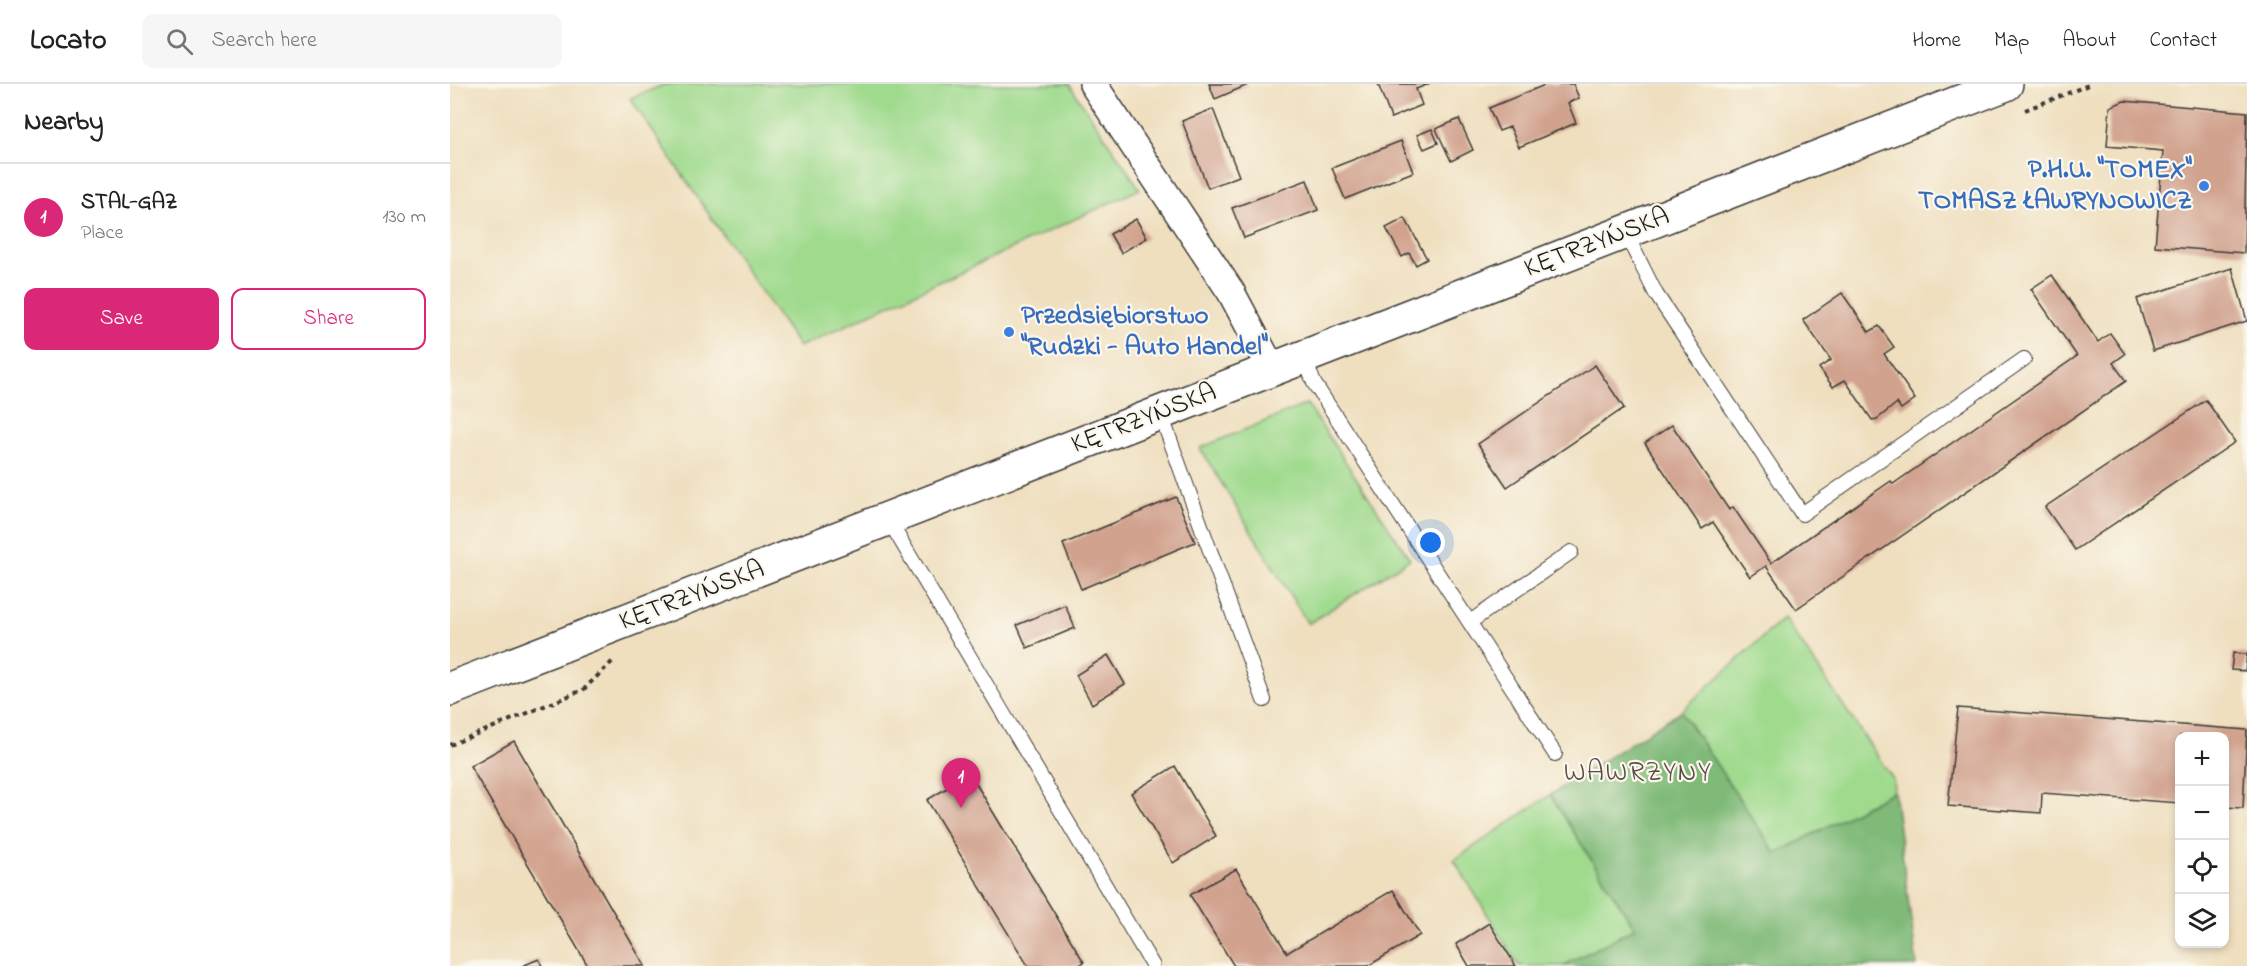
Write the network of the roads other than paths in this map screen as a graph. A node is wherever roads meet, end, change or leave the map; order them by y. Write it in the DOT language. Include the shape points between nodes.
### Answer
graph roads {
  1 [pos="1093,84"];
  2 [pos="2006,84"];
  3 [pos="1624,232"];
  4 [pos="1304,357"];
  5 [pos="2024,359"];
  6 [pos="1272,369"];
  7 [pos="1160,412"];
  8 [pos="888,519"];
  9 [pos="1570,552"];
  10 [pos="1470,622"];
  11 [pos="450,689"];
  12 [pos="1264,700"];
  13 [pos="1555,754"];
  14 [pos="1154,966"];
  1 -- 6 [label="street" via="1231,291"];
  2 -- 3 [label="main road, KĘTRZYŃSKA"];
  3 -- 4 [label="main road, KĘTRZYŃSKA"];
  3 -- 5 [label="lane" via="1656,294 1802,513"];
  4 -- 6 [label="main road, KĘTRZYŃSKA"];
  4 -- 10 [label="lane" via="1314,383"];
  6 -- 7 [label="main road, KĘTRZYŃSKA"];
  7 -- 8 [label="main road, KĘTRZYŃSKA"];
  7 -- 12 [label="lane"];
  8 -- 11 [label="main road, KĘTRZYŃSKA"];
  8 -- 14 [label="lane"];
  9 -- 10 [label="lane"];
  10 -- 13 [label="lane"];
}
